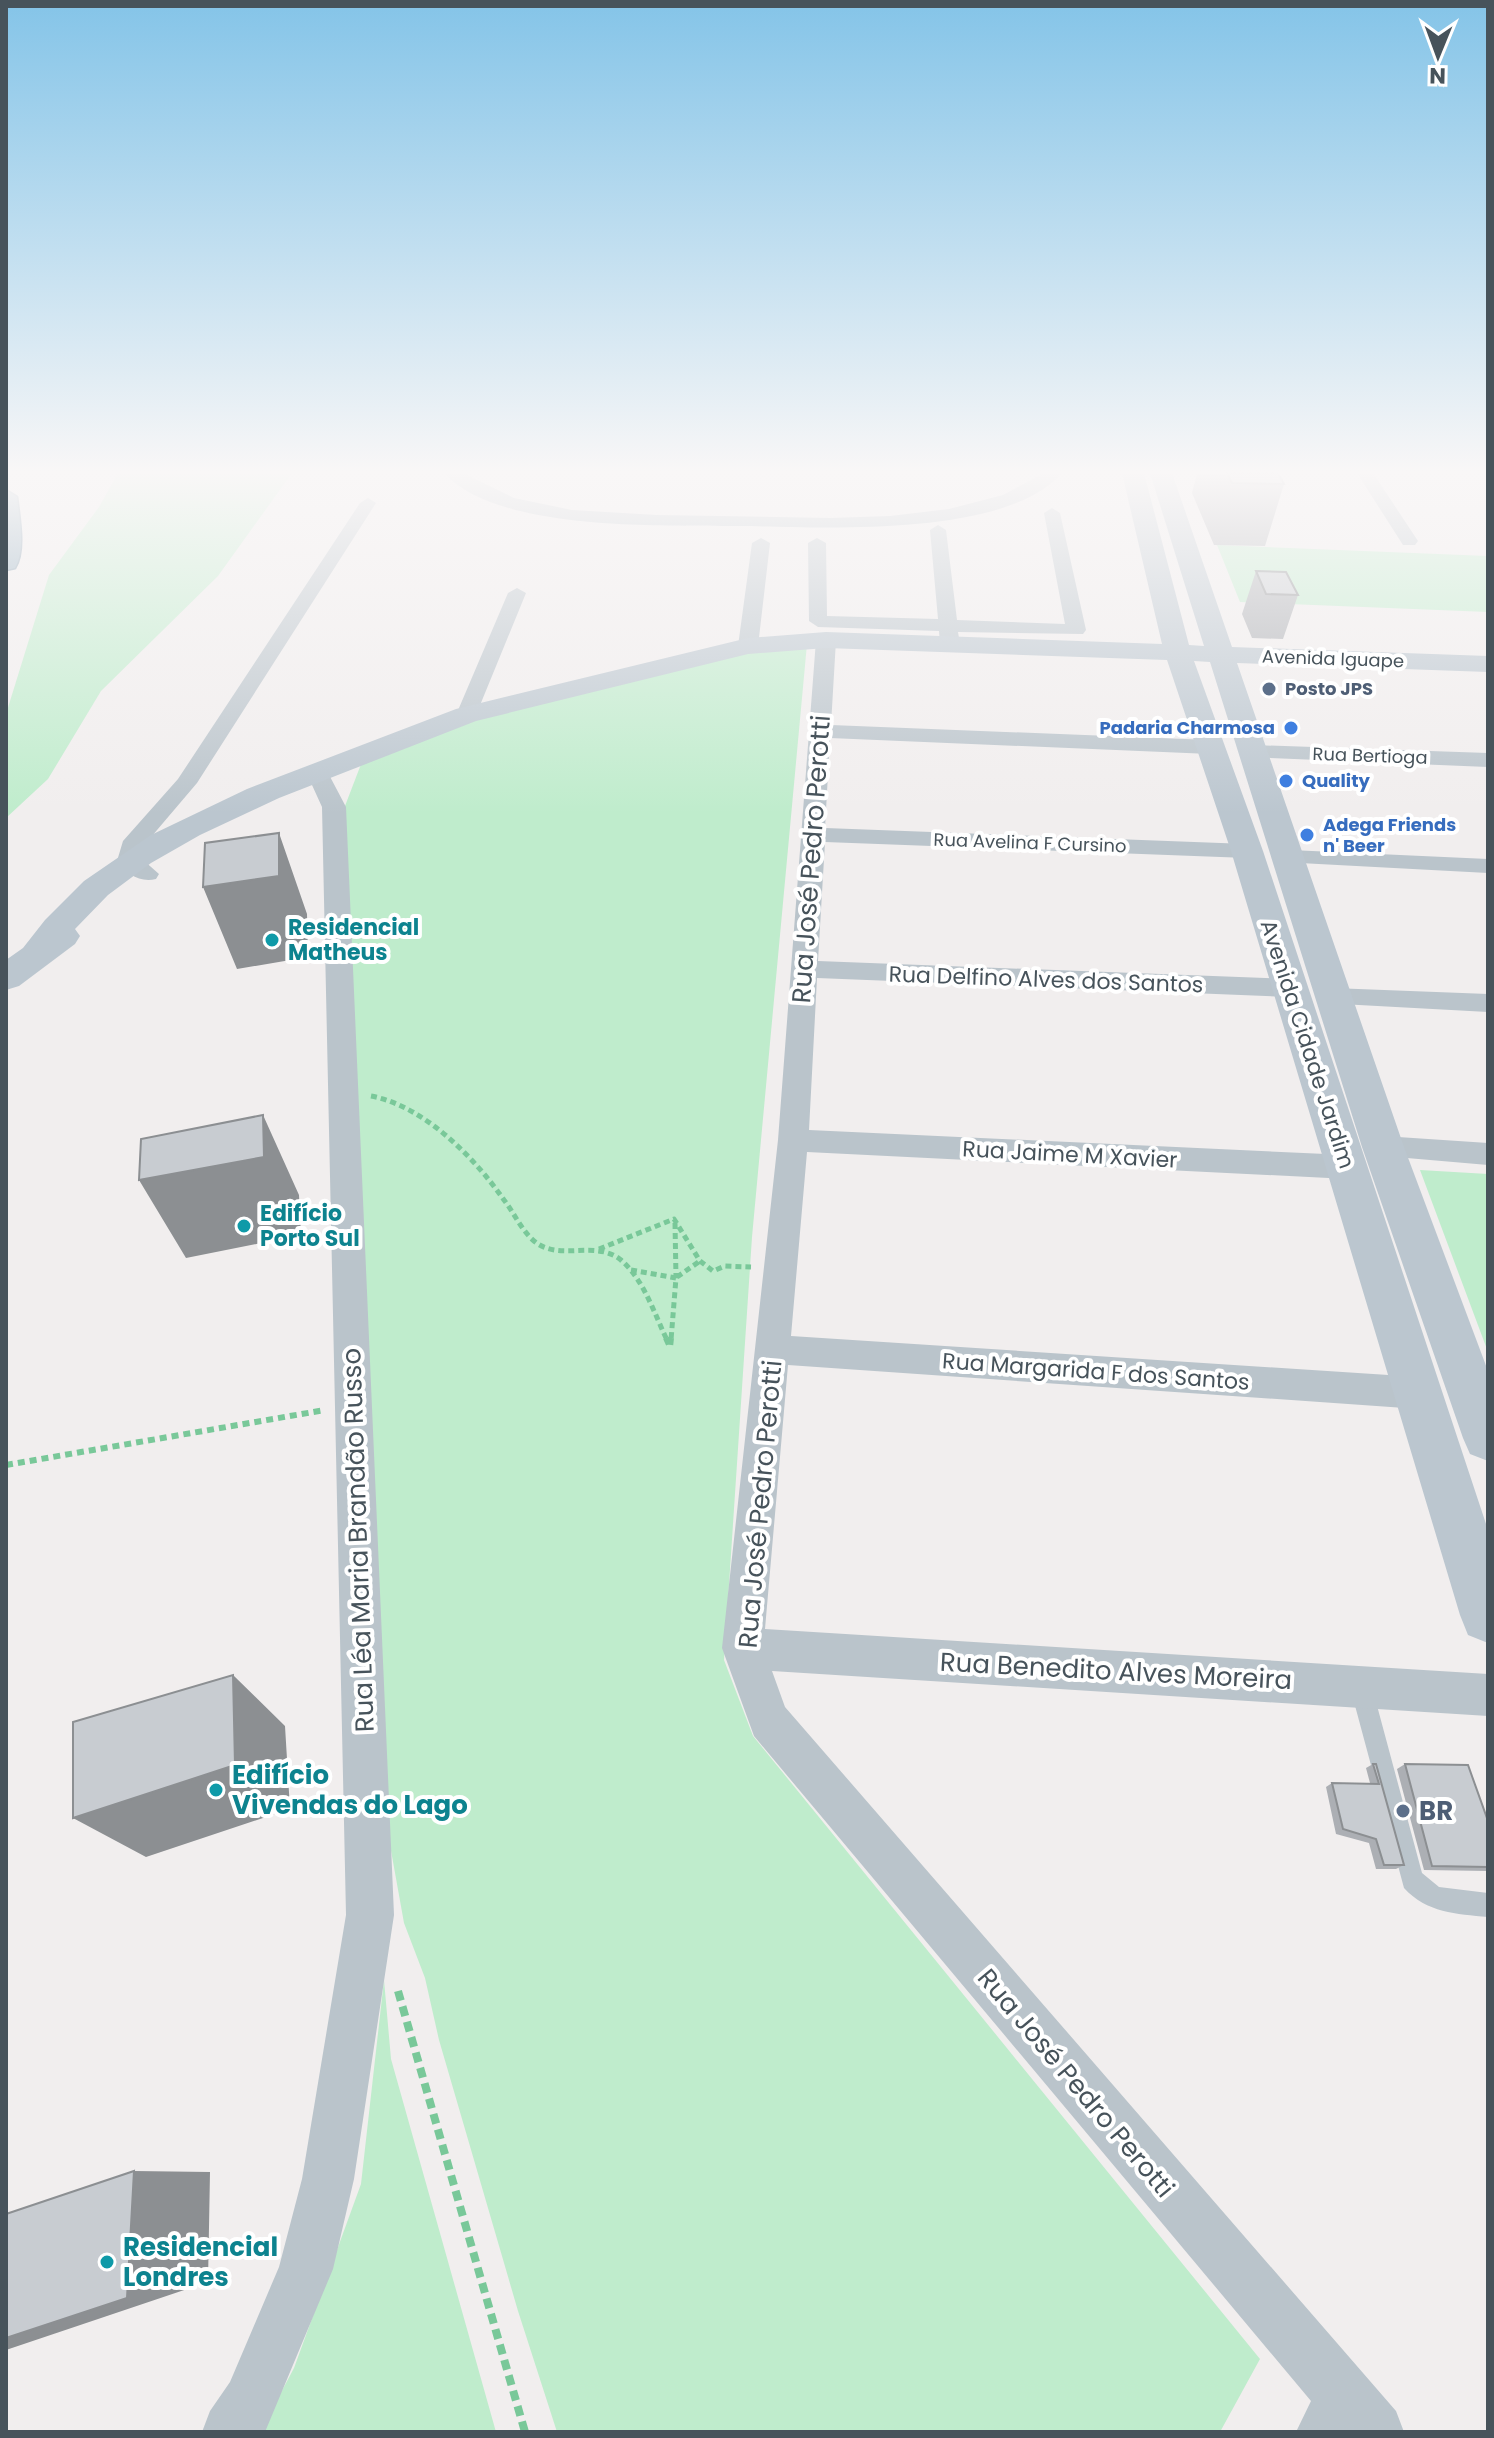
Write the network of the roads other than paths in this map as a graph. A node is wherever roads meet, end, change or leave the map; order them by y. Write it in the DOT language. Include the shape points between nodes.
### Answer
graph roads {
  1 [pos="314,587"];
  2 [pos="755,587"];
  3 [pos="818,587"];
  4 [pos="944,587"];
  5 [pos="1067,587"];
  6 [pos="1161,587"];
  7 [pos="1197,587"];
  8 [pos="517,593"];
  9 [pos="949,635"];
  10 [pos="826,640"];
  11 [pos="748,646"];
  12 [pos="1178,654"];
  13 [pos="1219,655"];
  14 [pos="1488,664"];
  15 [pos="466,715"];
  16 [pos="820,731"];
  17 [pos="1210,747"];
  18 [pos="1253,752"];
  19 [pos="1488,760"];
  20 [pos="309,777"];
  21 [pos="186,783"];
  22 [pos="1231,806"];
  23 [pos="1273,808"];
  24 [pos="198,833"];
  25 [pos="814,835"];
  26 [pos="1247,851"];
  27 [pos="1290,857"];
  28 [pos="1488,866"];
  29 [pos="138,868"];
  30 [pos="803,969"];
  31 [pos="6,978"];
  32 [pos="1289,988"];
  33 [pos="1332,997"];
  34 [pos="1488,1003"];
  35 [pos="793,1140"];
  36 [pos="1383,1147"];
  37 [pos="1488,1154"];
  38 [pos="1348,1167"];
  39 [pos="772,1349"];
  40 [pos="1419,1393"];
  41 [pos="1488,1438"];
  42 [pos="1484,1592"];
  43 [pos="743,1648"];
  44 [pos="1361,1685"];
  45 [pos="1488,1695"];
  46 [pos="1488,1905"];
  47 [pos="1348,2421"];
  48 [pos="231,2432"];
  1 -- 21 [label="street"];
  2 -- 11 [label="street"];
  3 -- 9 [label="street" via="818,621"];
  4 -- 9 [label="street"];
  5 -- 9 [label="street" via="1076,630"];
  6 -- 12 [label="main road, Avenida Cidade Jardim"];
  7 -- 13 [label="main road, Avenida Cidade Jardim"];
  8 -- 15 [label="street"];
  9 -- 10 [label="main road, Avenida Iguape"];
  9 -- 12 [label="main road, Avenida Iguape"];
  10 -- 11 [label="main road, Avenida Iguape"];
  10 -- 16 [label="street, Rua José Pedro Perotti"];
  11 -- 15 [label="main road, Avenida Iguape"];
  12 -- 13 [label="main road, Avenida Iguape"];
  12 -- 17 [label="main road, Avenida Cidade Jardim"];
  13 -- 14 [label="main road, Avenida Iguape"];
  13 -- 18 [label="main road, Avenida Cidade Jardim"];
  15 -- 20 [label="main road, Avenida Iguape"];
  16 -- 17 [label="street"];
  16 -- 25 [label="street, Rua José Pedro Perotti"];
  17 -- 22 [label="main road, Avenida Cidade Jardim"];
  18 -- 19 [label="street, Rua Bertioga"];
  18 -- 23 [label="main road, Avenida Cidade Jardim"];
  20 -- 24 [label="main road, Avenida Iguape" via="287,796"];
  20 -- 48 [label="street, Rua Léa Maria Brandão Russo" via="334,807 370,1915 328,2179 306,2269 250,2402"];
  21 -- 24 [label="street" via="183,820"];
  21 -- 29 [label="street" via="135,841"];
  22 -- 23 [label="main road"];
  22 -- 26 [label="main road, Avenida Cidade Jardim"];
  23 -- 27 [label="main road, Avenida Cidade Jardim"];
  24 -- 29 [label="main road, Avenida Iguape"];
  25 -- 26 [label="street, Rua Avelina F Cursino"];
  25 -- 30 [label="street, Rua José Pedro Perotti"];
  26 -- 32 [label="main road, Avenida Cidade Jardim"];
  27 -- 28 [label="street"];
  27 -- 33 [label="main road, Avenida Cidade Jardim"];
  29 -- 31 [label="main road, Avenida Iguape"];
  30 -- 32 [label="street, Rua Delfino Alves dos Santos"];
  30 -- 35 [label="street, Rua José Pedro Perotti"];
  32 -- 38 [label="main road, Avenida Cidade Jardim"];
  33 -- 34 [label="street"];
  33 -- 36 [label="main road, Avenida Cidade Jardim"];
  35 -- 38 [label="street, Rua Jaime M Xavier"];
  35 -- 39 [label="street, Rua José Pedro Perotti"];
  36 -- 37 [label="street"];
  36 -- 41 [label="main road, Avenida Cidade Jardim"];
  38 -- 40 [label="main road, Avenida Cidade Jardim"];
  39 -- 40 [label="street, Rua Margarida F dos Santos"];
  39 -- 43 [label="street, Rua José Pedro Perotti"];
  40 -- 42 [label="main road, Avenida Cidade Jardim"];
  43 -- 44 [label="street, Rua Benedito Alves Moreira"];
  43 -- 47 [label="street, Rua José Pedro Perotti" via="769,1721"];
  44 -- 45 [label="street, Rua Benedito Alves Moreira"];
  44 -- 46 [label="lane" via="1412,1880 1422,1893 1439,1901"];
}
